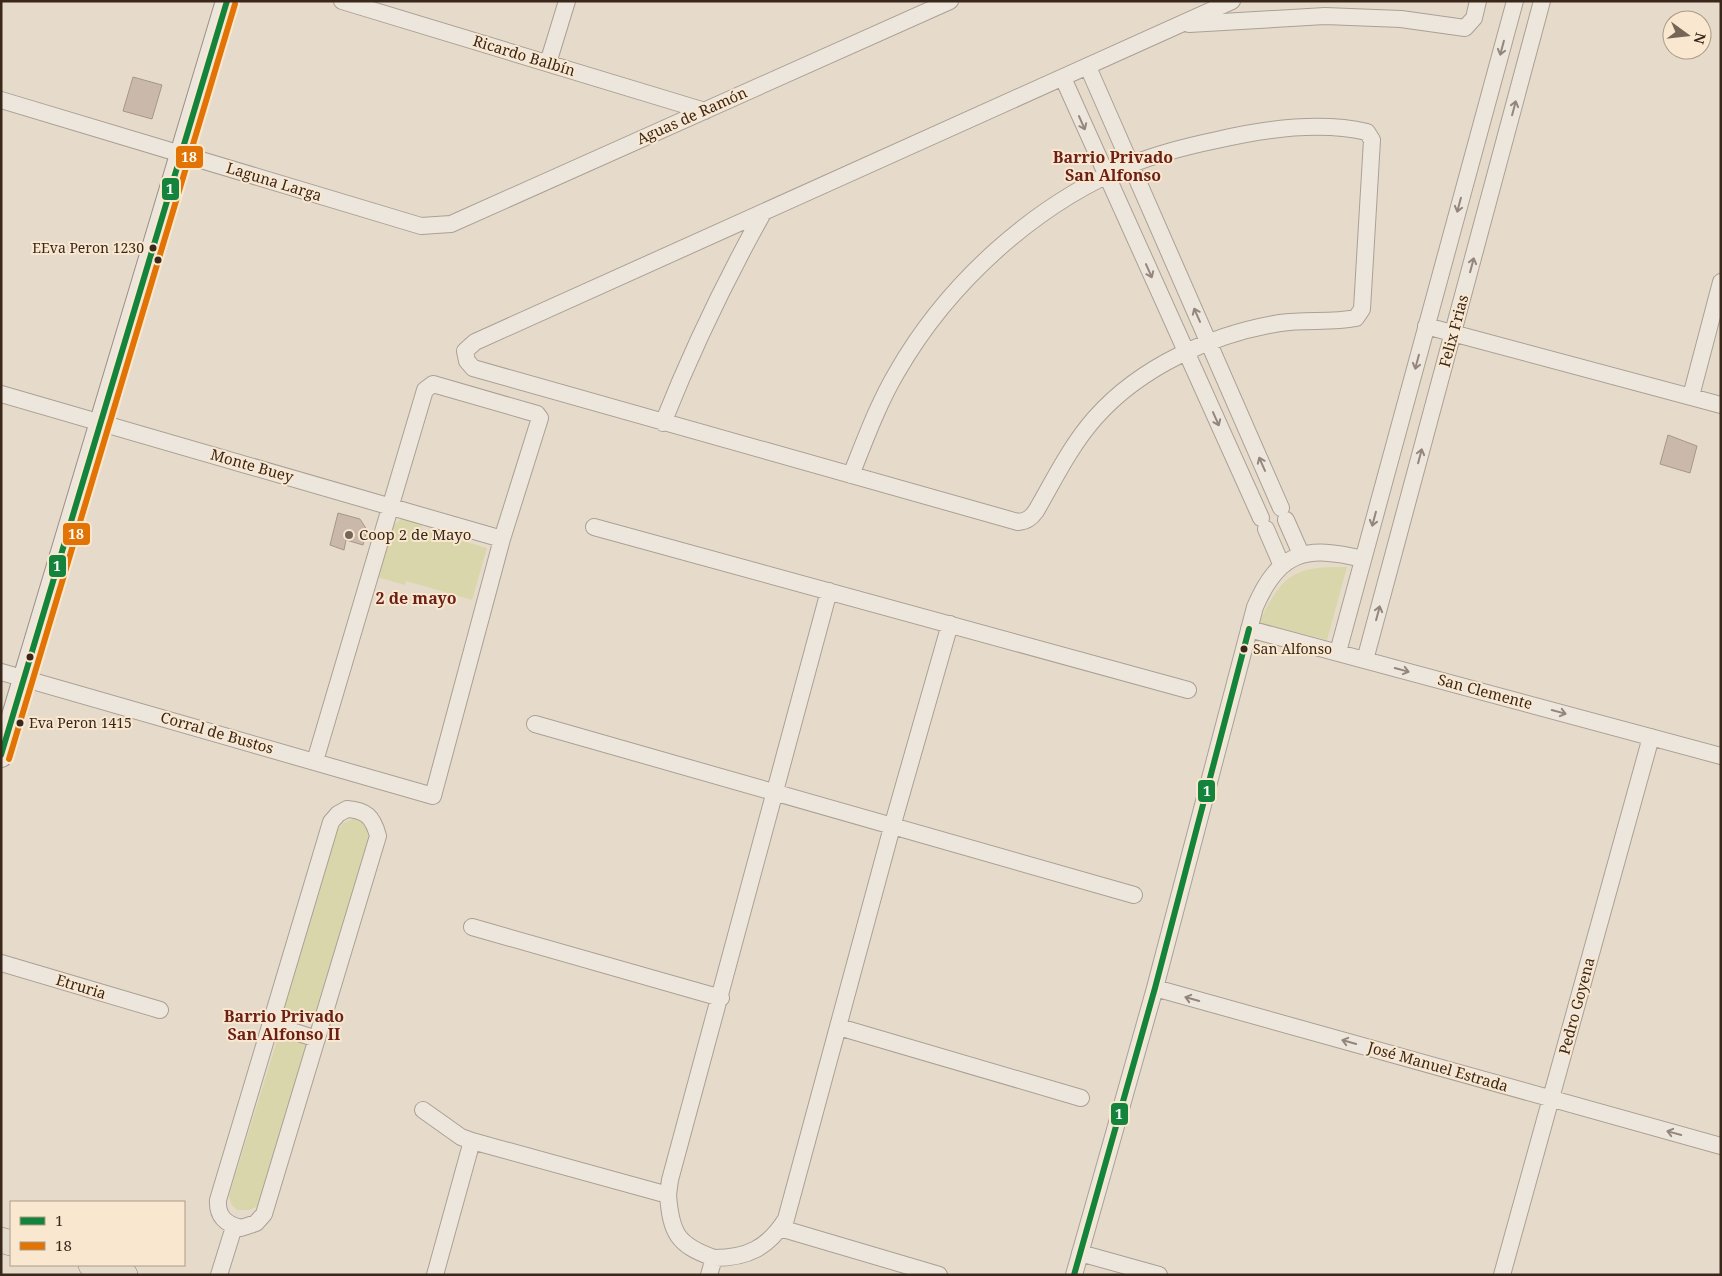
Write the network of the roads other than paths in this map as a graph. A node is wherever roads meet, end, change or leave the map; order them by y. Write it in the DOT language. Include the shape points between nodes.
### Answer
graph roads {
  1 [pos="227,1"];
  2 [pos="342,1"];
  3 [pos="567,1"];
  4 [pos="950,1"];
  5 [pos="1232,1"];
  6 [pos="1478,1"];
  7 [pos="1515,1"];
  8 [pos="1542,1"];
  9 [pos="1179,25"];
  10 [pos="548,64"];
  11 [pos="1088,67"];
  12 [pos="1063,78"];
  13 [pos="1,100"];
  14 [pos="705,111"];
  15 [pos="181,153"];
  16 [pos="1131,165"];
  17 [pos="1106,176"];
  18 [pos="763,213"];
  19 [pos="433,226"];
  20 [pos="1721,282"];
  21 [pos="1426,326"];
  22 [pos="1454,334"];
  23 [pos="1208,342"];
  24 [pos="1186,352"];
  25 [pos="1,394"];
  26 [pos="1690,396"];
  27 [pos="1721,405"];
  28 [pos="100,423"];
  29 [pos="663,423"];
  30 [pos="851,475"];
  31 [pos="390,506"];
  32 [pos="594,527"];
  33 [pos="502,538"];
  34 [pos="1301,554"];
  35 [pos="1363,559"];
  36 [pos="1282,566"];
  37 [pos="829,591"];
  38 [pos="950,624"];
  39 [pos="1249,629"];
  40 [pos="1338,652"];
  41 [pos="1365,660"];
  42 [pos="1,672"];
  43 [pos="24,678"];
  44 [pos="1188,690"];
  45 [pos="535,724"];
  46 [pos="1651,737"];
  47 [pos="1,756"];
  48 [pos="1721,756"];
  49 [pos="315,761"];
  50 [pos="775,794"];
  51 [pos="892,827"];
  52 [pos="1134,895"];
  53 [pos="472,927"];
  54 [pos="1,963"];
  55 [pos="1154,988"];
  56 [pos="721,998"];
  57 [pos="160,1010"];
  58 [pos="270,1024"];
  59 [pos="839,1027"];
  60 [pos="317,1039"];
  61 [pos="1081,1098"];
  62 [pos="1551,1099"];
  63 [pos="423,1110"];
  64 [pos="472,1142"];
  65 [pos="1721,1146"];
  66 [pos="668,1195"];
  67 [pos="234,1226"];
  68 [pos="780,1228"];
  69 [pos="1080,1253"];
  70 [pos="714,1258"];
  71 [pos="94,1266"];
  72 [pos="125,1275"];
  73 [pos="219,1275"];
  74 [pos="435,1275"];
  75 [pos="709,1275"];
  76 [pos="938,1275"];
  77 [pos="1074,1275"];
  78 [pos="1159,1275"];
  79 [pos="1502,1275"];
  1 -- 15 [label="main road"];
  2 -- 10 [label="street, Ricardo Balbín"];
  3 -- 10 [label="street"];
  4 -- 14 [label="street, Aguas de Ramón"];
  5 -- 9 [label="street"];
  6 -- 9 [label="street" via="1474,18 1465,28 1401,19 1325,16"];
  7 -- 21 [label="street, Felix Frias, one-way"];
  22 -- 8 [label="street, Felix Frias, one-way"];
  9 -- 11 [label="street"];
  10 -- 14 [label="street, Ricardo Balbín"];
  11 -- 12 [label="street"];
  11 -- 16 [label="street"];
  12 -- 17 [label="street, one-way"];
  12 -- 18 [label="street"];
  13 -- 15 [label="street, Laguna Larga"];
  14 -- 19 [label="street, Aguas de Ramón" via="451,224"];
  15 -- 19 [label="street, Laguna Larga" via="421,226"];
  15 -- 28 [label="main road"];
  16 -- 17 [label="street"];
  23 -- 16 [label="street, one-way"];
  16 -- 23 [label="street" via="1180,148 1273,130 1356,130 1367,132 1372,140 1360,313 1356,318 1280,323"];
  17 -- 24 [label="street, one-way"];
  17 -- 30 [label="street" via="1058,204 1027,227 968,279 940,309 896,372"];
  18 -- 29 [label="street" via="725,282"];
  18 -- 29 [label="street" via="474,342 465,352 473,368"];
  20 -- 26 [label="street"];
  21 -- 22 [label="street"];
  21 -- 35 [label="street, Felix Frias, one-way"];
  22 -- 26 [label="street"];
  41 -- 22 [label="street, Felix Frias, one-way"];
  23 -- 24 [label="street"];
  34 -- 23 [label="street, one-way"];
  24 -- 30 [label="street" via="1124,391 1095,418 1068,455 1036,511 1024,521 1018,522"];
  24 -- 36 [label="street, one-way"];
  25 -- 28 [label="street, Monte Buey"];
  26 -- 27 [label="street"];
  28 -- 31 [label="street, Monte Buey"];
  28 -- 43 [label="main road"];
  29 -- 30 [label="street"];
  31 -- 33 [label="street, Monte Buey"];
  31 -- 33 [label="street" via="425,390 433,384 537,414 540,418"];
  31 -- 49 [label="street"];
  32 -- 37 [label="street"];
  33 -- 49 [label="street, Corral de Bustos" via="433,796"];
  34 -- 35 [label="street" via="1326,552"];
  34 -- 36 [label="street"];
  35 -- 40 [label="street, Felix Frias"];
  36 -- 39 [label="street" via="1263,589"];
  37 -- 38 [label="street"];
  37 -- 50 [label="street"];
  38 -- 44 [label="street"];
  38 -- 51 [label="street"];
  39 -- 40 [label="street, San Clemente"];
  39 -- 55 [label="street"];
  40 -- 41 [label="street, San Clemente"];
  41 -- 46 [label="street, San Clemente, one-way"];
  42 -- 43 [label="street, Corral de Bustos"];
  43 -- 47 [label="main road"];
  43 -- 49 [label="street, Corral de Bustos"];
  45 -- 50 [label="street"];
  46 -- 48 [label="street, San Clemente"];
  46 -- 62 [label="street, Pedro Goyena"];
  50 -- 51 [label="street"];
  50 -- 56 [label="street"];
  51 -- 52 [label="street"];
  51 -- 59 [label="street"];
  53 -- 56 [label="street"];
  54 -- 57 [label="street, Etruria"];
  62 -- 55 [label="street, José Manuel Estrada, one-way"];
  55 -- 69 [label="street"];
  56 -- 66 [label="street"];
  58 -- 60 [label="street"];
  58 -- 60 [label="street" via="331,822 347,809 360,810 371,816 378,836"];
  58 -- 67 [label="street" via="218,1200 222,1218"];
  59 -- 61 [label="street"];
  59 -- 68 [label="street" via="786,1219"];
  60 -- 67 [label="street" via="264,1214 248,1227"];
  65 -- 62 [label="street, José Manuel Estrada, one-way"];
  62 -- 79 [label="street, Pedro Goyena"];
  63 -- 64 [label="street"];
  64 -- 66 [label="street"];
  64 -- 74 [label="street"];
  66 -- 70 [label="street" via="673,1229 681,1241 694,1251"];
  67 -- 73 [label="street"];
  68 -- 70 [label="street" via="751,1252 736,1258"];
  68 -- 76 [label="street"];
  69 -- 77 [label="street"];
  69 -- 78 [label="street"];
  70 -- 75 [label="street"];
  71 -- 72 [label="main road"];
}
